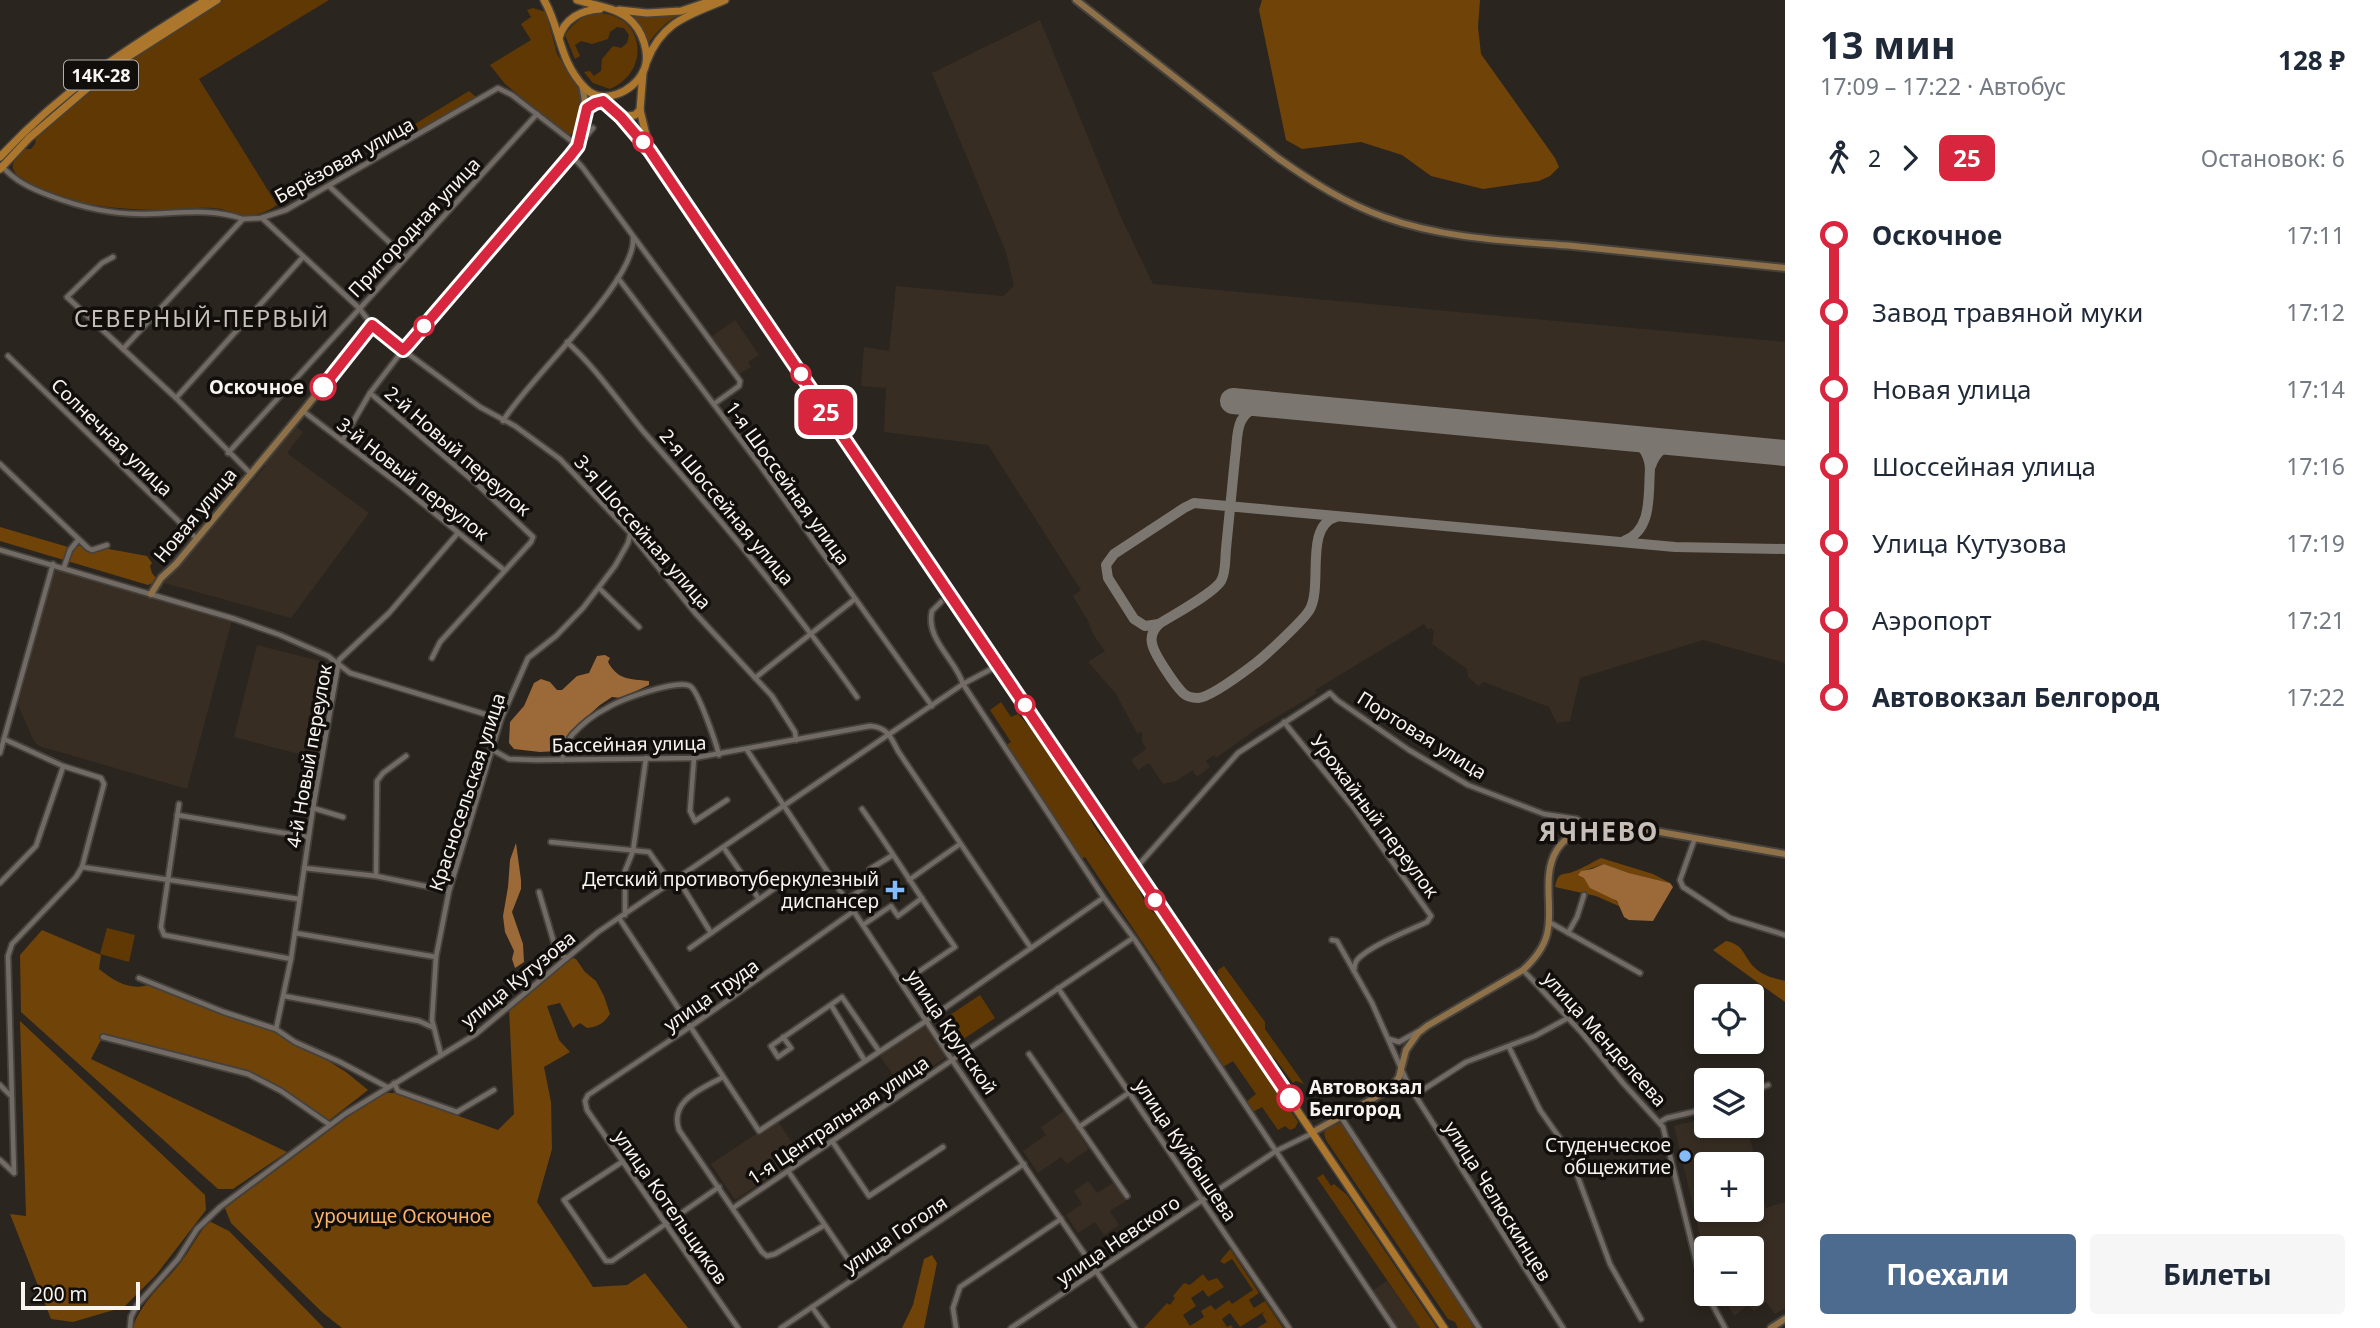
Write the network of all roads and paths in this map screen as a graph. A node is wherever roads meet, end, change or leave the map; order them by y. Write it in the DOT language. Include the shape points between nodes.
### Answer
graph roads {
  1 [pos="206,0"];
  2 [pos="217,0"];
  3 [pos="544,0"];
  4 [pos="577,0"];
  5 [pos="726,0"];
  6 [pos="1076,0"];
  7 [pos="715,2"];
  8 [pos="609,9"];
  9 [pos="559,41"];
  10 [pos="644,70"];
  11 [pos="582,85"];
  12 [pos="600,98"];
  13 [pos="587,108"];
  14 [pos="640,110"];
  15 [pos="537,114"];
  16 [pos="621,117"];
  17 [pos="593,128"];
  18 [pos="578,146"];
  19 [pos="650,151"];
  20 [pos="571,155"];
  21 [pos="0,157"];
  22 [pos="1,167"];
  23 [pos="329,186"];
  24 [pos="261,218"];
  25 [pos="243,219"];
  26 [pos="633,237"];
  27 [pos="113,257"];
  28 [pos="303,257"];
  29 [pos="406,257"];
  30 [pos="1785,268"];
  31 [pos="618,278"];
  32 [pos="359,308"];
  33 [pos="372,325"];
  34 [pos="566,342"];
  35 [pos="123,349"];
  36 [pos="403,350"];
  37 [pos="8,356"];
  38 [pos="370,393"];
  39 [pos="176,398"];
  40 [pos="714,404"];
  41 [pos="303,411"];
  42 [pos="503,421"];
  43 [pos="342,441"];
  44 [pos="228,453"];
  45 [pos="0,464"];
  46 [pos="251,474"];
  47 [pos="458,533"];
  48 [pos="631,534"];
  49 [pos="197,539"];
  50 [pos="78,540"];
  51 [pos="107,545"];
  52 [pos="0,551"];
  53 [pos="53,564"];
  54 [pos="64,567"];
  55 [pos="503,570"];
  56 [pos="599,589"];
  57 [pos="151,594"];
  58 [pos="855,599"];
  59 [pos="941,602"];
  60 [pos="639,627"];
  61 [pos="811,632"];
  62 [pos="432,658"];
  63 [pos="338,665"];
  64 [pos="998,665"];
  65 [pos="755,678"];
  66 [pos="963,684"];
  67 [pos="857,697"];
  68 [pos="932,706"];
  69 [pos="501,719"];
  70 [pos="1284,722"];
  71 [pos="890,735"];
  72 [pos="4,739"];
  73 [pos="796,740"];
  74 [pos="1,746"];
  75 [pos="491,749"];
  76 [pos="747,750"];
  77 [pos="0,753"];
  78 [pos="719,755"];
  79 [pos="406,756"];
  80 [pos="646,758"];
  81 [pos="694,758"];
  82 [pos="562,760"];
  83 [pos="63,766"];
  84 [pos="726,800"];
  85 [pos="179,804"];
  86 [pos="313,808"];
  87 [pos="784,808"];
  88 [pos="862,809"];
  89 [pos="177,815"];
  90 [pos="343,817"];
  91 [pos="1588,828"];
  92 [pos="309,837"];
  93 [pos="1695,837"];
  94 [pos="551,842"];
  95 [pos="960,844"];
  96 [pos="723,848"];
  97 [pos="633,851"];
  98 [pos="1785,854"];
  99 [pos="892,855"];
  100 [pos="82,867"];
  101 [pos="304,868"];
  102 [pos="1135,869"];
  103 [pos="376,876"];
  104 [pos="169,879"];
  105 [pos="678,879"];
  106 [pos="908,880"];
  107 [pos="0,883"];
  108 [pos="671,883"];
  109 [pos="782,883"];
  110 [pos="449,891"];
  111 [pos="539,892"];
  112 [pos="1584,895"];
  113 [pos="922,898"];
  114 [pos="1104,898"];
  115 [pos="299,899"];
  116 [pos="759,900"];
  117 [pos="846,900"];
  118 [pos="854,911"];
  119 [pos="625,915"];
  120 [pos="619,918"];
  121 [pos="1549,922"];
  122 [pos="863,925"];
  123 [pos="295,933"];
  124 [pos="712,933"];
  125 [pos="1568,933"];
  126 [pos="1785,935"];
  127 [pos="1133,937"];
  128 [pos="1332,940"];
  129 [pos="690,948"];
  130 [pos="1031,948"];
  131 [pos="436,957"];
  132 [pos="567,958"];
  133 [pos="291,959"];
  134 [pos="1524,970"];
  135 [pos="1354,972"];
  136 [pos="1640,973"];
  137 [pos="139,978"];
  138 [pos="902,983"];
  139 [pos="1058,988"];
  140 [pos="284,996"];
  141 [pos="831,1005"];
  142 [pos="1568,1018"];
  143 [pos="926,1021"];
  144 [pos="690,1027"];
  145 [pos="1426,1027"];
  146 [pos="433,1028"];
  147 [pos="276,1029"];
  148 [pos="103,1037"];
  149 [pos="783,1037"];
  150 [pos="1389,1038"];
  151 [pos="1509,1047"];
  152 [pos="1394,1050"];
  153 [pos="1406,1050"];
  154 [pos="879,1051"];
  155 [pos="1029,1054"];
  156 [pos="441,1056"];
  157 [pos="952,1060"];
  158 [pos="865,1061"];
  159 [pos="1401,1066"];
  160 [pos="723,1077"];
  161 [pos="1397,1081"];
  162 [pos="394,1083"];
  163 [pos="0,1085"];
  164 [pos="1768,1085"];
  165 [pos="1409,1086"];
  166 [pos="1764,1086"];
  167 [pos="387,1087"];
  168 [pos="1391,1089"];
  169 [pos="494,1090"];
  170 [pos="1130,1092"];
  171 [pos="11,1095"];
  172 [pos="1415,1095"];
  173 [pos="585,1101"];
  174 [pos="1694,1112"];
  175 [pos="1341,1116"];
  176 [pos="1660,1122"];
  177 [pos="330,1125"];
  178 [pos="1079,1126"];
  179 [pos="1313,1132"];
  180 [pos="832,1141"];
  181 [pos="943,1147"];
  182 [pos="1276,1151"];
  183 [pos="13,1153"];
  184 [pos="2,1162"];
  185 [pos="622,1162"];
  186 [pos="1024,1164"];
  187 [pos="788,1171"];
  188 [pos="719,1187"];
  189 [pos="1128,1196"];
  190 [pos="1203,1200"];
  191 [pos="733,1208"];
  192 [pos="1061,1219"];
  193 [pos="665,1225"];
  194 [pos="823,1226"];
  195 [pos="1096,1271"];
  196 [pos="859,1275"];
  197 [pos="812,1307"];
  198 [pos="1642,1319"];
  199 [pos="1785,1319"];
  200 [pos="130,1328"];
  201 [pos="738,1328"];
  202 [pos="781,1328"];
  203 [pos="827,1328"];
  204 [pos="956,1328"];
  205 [pos="1011,1328"];
  206 [pos="1135,1328"];
  207 [pos="1289,1328"];
  208 [pos="1394,1328"];
  209 [pos="1444,1328"];
  210 [pos="1479,1328"];
  211 [pos="1563,1328"];
  212 [pos="1725,1328"];
  213 [pos="1771,1328"];
  1 -- 21 [label="main road, 14К-28" via="106,63 52,104"];
  2 -- 22 [label="main road, 14К-28" via="112,67"];
  3 -- 9 [label="main road"];
  4 -- 8 [label="main road"];
  5 -- 7 [label="main road"];
  6 -- 30 [label="street" via="1299,173 1345,201 1387,218 1479,238"];
  7 -- 8 [label="main road" via="681,12"];
  7 -- 10 [label="main road" via="666,30"];
  8 -- 9 [label="main road" via="575,16"];
  8 -- 10 [label="main road" via="626,17 639,31 645,48"];
  9 -- 11 [label="main road"];
  10 -- 12 [label="main road" via="620,93"];
  10 -- 14 [label="main road"];
  11 -- 12 [label="main road"];
  11 -- 13 [label="street"];
  12 -- 13 [label="street"];
  12 -- 16 [label="main road"];
  13 -- 18 [label="street"];
  14 -- 16 [label="main road"];
  14 -- 19 [label="main road"];
  15 -- 18 [label="street"];
  15 -- 23 [label="street, Берёзовая улица" via="499,88"];
  15 -- 29 [label="street, Пригородная улица"];
  16 -- 19 [label="main road"];
  17 -- 18 [label="street"];
  18 -- 20 [label="street"];
  19 -- 64 [label="main road"];
  20 -- 26 [label="street"];
  20 -- 36 [label="street"];
  22 -- 25 [label="street, Берёзовая улица" via="36,190 99,211 207,211"];
  23 -- 24 [label="street, Берёзовая улица"];
  23 -- 29 [label="street"];
  24 -- 25 [label="street, Берёзовая улица"];
  24 -- 28 [label="street"];
  25 -- 35 [label="street"];
  26 -- 31 [label="street" via="633,251"];
  26 -- 40 [label="street" via="740,381 740,386"];
  27 -- 35 [label="street" via="67,297"];
  28 -- 32 [label="street"];
  28 -- 39 [label="street"];
  29 -- 32 [label="street, Пригородная улица"];
  31 -- 34 [label="street"];
  31 -- 40 [label="street, 1-я Шоссейная улица"];
  32 -- 33 [label="street"];
  32 -- 44 [label="street, Пригородная улица"];
  33 -- 36 [label="street"];
  33 -- 41 [label="street, Новая улица"];
  34 -- 42 [label="street"];
  34 -- 61 [label="street, 2-я Шоссейная улица" via="695,489"];
  35 -- 39 [label="street"];
  36 -- 38 [label="street"];
  36 -- 42 [label="street, 3-я Шоссейная улица"];
  37 -- 49 [label="street, Солнечная улица"];
  38 -- 43 [label="street"];
  38 -- 55 [label="street, 2-й Новый переулок" via="532,534 531,542"];
  39 -- 44 [label="street"];
  40 -- 58 [label="street, 1-я Шоссейная улица"];
  41 -- 43 [label="street, 3-й Новый переулок"];
  41 -- 46 [label="street, Новая улица"];
  42 -- 48 [label="street, 3-я Шоссейная улица" via="560,459"];
  43 -- 47 [label="street, 3-й Новый переулок"];
  44 -- 46 [label="street"];
  45 -- 50 [label="street"];
  46 -- 49 [label="street, Новая улица"];
  47 -- 55 [label="street, 3-й Новый переулок"];
  47 -- 63 [label="street, 4-й Новый переулок" via="389,613 341,656"];
  48 -- 56 [label="street, Красносельская улица"];
  48 -- 65 [label="street, 3-я Шоссейная улица"];
  49 -- 57 [label="street, Новая улица"];
  50 -- 51 [label="street" via="92,550"];
  50 -- 54 [label="street"];
  52 -- 53 [label="street"];
  53 -- 54 [label="street"];
  53 -- 72 [label="street"];
  54 -- 57 [label="street"];
  55 -- 62 [label="street, 2-й Новый переулок" via="440,642"];
  56 -- 60 [label="street"];
  56 -- 69 [label="street, Красносельская улица" via="565,628 528,658"];
  57 -- 63 [label="street" via="280,635"];
  58 -- 61 [label="street"];
  58 -- 68 [label="street, 1-я Шоссейная улица"];
  59 -- 66 [label="street" via="932,611 931,626"];
  61 -- 65 [label="street"];
  61 -- 67 [label="street, 2-я Шоссейная улица"];
  63 -- 69 [label="street" via="351,673"];
  63 -- 86 [label="street, 4-й Новый переулок"];
  64 -- 66 [label="street, улица Кутузова"];
  64 -- 102 [label="main road"];
  65 -- 73 [label="street, 3-я Шоссейная улица" via="784,712"];
  66 -- 68 [label="street, улица Кутузова"];
  66 -- 114 [label="street"];
  68 -- 71 [label="street, улица Кутузова"];
  69 -- 75 [label="street, Красносельская улица"];
  70 -- 91 [label="street, Портовая улица" via="1330,693 1409,750 1468,785 1544,814 1577,819"];
  70 -- 102 [label="street" via="1238,753"];
  70 -- 135 [label="street, Урожайный переулок" via="1431,916 1362,957"];
  71 -- 73 [label="street, Бассейная улица" via="879,726 870,726"];
  71 -- 87 [label="street, улица Кутузова"];
  71 -- 95 [label="street"];
  72 -- 74 [label="street"];
  72 -- 83 [label="street"];
  73 -- 76 [label="street, Бассейная улица"];
  74 -- 77 [label="street"];
  75 -- 82 [label="street, Бассейная улица" via="509,759"];
  75 -- 110 [label="street, Красносельская улица"];
  76 -- 78 [label="street, Бассейная улица"];
  76 -- 87 [label="street, улица Крупской"];
  78 -- 81 [label="street, Бассейная улица"];
  78 -- 82 [label="street" via="696,692 681,684 609,706 570,738"];
  79 -- 103 [label="street" via="377,781"];
  80 -- 81 [label="street, Бассейная улица"];
  80 -- 82 [label="street, Бассейная улица"];
  80 -- 97 [label="street"];
  81 -- 84 [label="street" via="690,811 695,821"];
  83 -- 100 [label="street" via="101,778 104,784"];
  83 -- 107 [label="street" via="36,845"];
  85 -- 89 [label="street"];
  86 -- 90 [label="street"];
  86 -- 92 [label="street, 4-й Новый переулок"];
  87 -- 96 [label="street, улица Кутузова"];
  87 -- 117 [label="street, улица Крупской"];
  88 -- 99 [label="street"];
  89 -- 92 [label="street"];
  89 -- 104 [label="street"];
  91 -- 93 [label="street, Портовая улица" via="1626,826"];
  91 -- 121 [label="street" via="1567,839 1551,862"];
  92 -- 101 [label="street, 4-й Новый переулок"];
  93 -- 98 [label="street, Портовая улица"];
  93 -- 126 [label="street" via="1680,880 1683,887 1730,918"];
  94 -- 97 [label="street"];
  95 -- 106 [label="street"];
  95 -- 130 [label="street"];
  96 -- 105 [label="street, улица Кутузова"];
  96 -- 116 [label="street"];
  97 -- 108 [label="street" via="649,852"];
  97 -- 119 [label="street" via="625,871"];
  99 -- 106 [label="street"];
  99 -- 117 [label="street" via="870,869 877,879"];
  100 -- 104 [label="street"];
  100 -- 171 [label="street" via="12,944 8,956"];
  101 -- 103 [label="street"];
  101 -- 115 [label="street, 4-й Новый переулок"];
  102 -- 179 [label="main road"];
  103 -- 110 [label="street"];
  104 -- 115 [label="street"];
  104 -- 133 [label="street" via="161,927 164,935"];
  105 -- 108 [label="street, улица Кутузова"];
  105 -- 124 [label="street"];
  106 -- 113 [label="street"];
  108 -- 119 [label="street, улица Кутузова"];
  109 -- 116 [label="street"];
  110 -- 131 [label="street, Красносельская улица"];
  111 -- 132 [label="street" via="556,953"];
  112 -- 125 [label="street"];
  113 -- 122 [label="street" via="898,916 891,906"];
  113 -- 138 [label="street" via="955,947"];
  114 -- 127 [label="street"];
  114 -- 130 [label="street"];
  115 -- 123 [label="street, 4-й Новый переулок"];
  116 -- 124 [label="street"];
  117 -- 118 [label="street, улица Крупской"];
  118 -- 122 [label="street, улица Крупской"];
  118 -- 144 [label="street, улица Труда"];
  119 -- 120 [label="street, улица Кутузова"];
  120 -- 132 [label="street, улица Кутузова"];
  120 -- 144 [label="street"];
  121 -- 125 [label="street"];
  121 -- 134 [label="street" via="1541,949"];
  122 -- 138 [label="street, улица Крупской"];
  123 -- 131 [label="street"];
  123 -- 133 [label="street, 4-й Новый переулок"];
  124 -- 129 [label="street"];
  125 -- 136 [label="street"];
  127 -- 139 [label="street, 1-я Центральная улица"];
  127 -- 182 [label="street"];
  128 -- 135 [label="street" via="1337,940"];
  130 -- 143 [label="street"];
  131 -- 146 [label="street, Красносельская улица"];
  132 -- 156 [label="street, улица Кутузова" via="483,1029"];
  133 -- 140 [label="street, 4-й Новый переулок"];
  134 -- 142 [label="street, улица Менделеева"];
  134 -- 145 [label="street"];
  135 -- 150 [label="street"];
  137 -- 147 [label="street"];
  138 -- 143 [label="street, улица Крупской"];
  139 -- 157 [label="street, 1-я Центральная улица"];
  139 -- 170 [label="street, улица Куйбышева"];
  140 -- 146 [label="street" via="419,1021"];
  140 -- 147 [label="street, 4-й Новый переулок"];
  141 -- 149 [label="street"];
  141 -- 154 [label="street" via="842,997"];
  141 -- 158 [label="street"];
  142 -- 151 [label="street"];
  142 -- 176 [label="street, улица Менделеева"];
  143 -- 154 [label="street"];
  143 -- 157 [label="street, улица Крупской"];
  144 -- 160 [label="street"];
  144 -- 173 [label="street, улица Труда"];
  145 -- 150 [label="street" via="1399,1042"];
  145 -- 153 [label="street"];
  146 -- 156 [label="street, Красносельская улица"];
  147 -- 167 [label="street"];
  148 -- 177 [label="street" via="248,1074"];
  149 -- 149 [label="street" via="771,1046 778,1057 791,1048"];
  150 -- 152 [label="street, улица Челюскинцев"];
  151 -- 172 [label="street" via="1466,1062"];
  151 -- 198 [label="street" via="1572,1161 1610,1264"];
  152 -- 153 [label="street"];
  152 -- 159 [label="street, улица Челюскинцев"];
  153 -- 159 [label="street"];
  154 -- 158 [label="street"];
  155 -- 178 [label="street"];
  156 -- 162 [label="street, улица Кутузова"];
  157 -- 180 [label="street, 1-я Центральная улица"];
  157 -- 186 [label="street, улица Крупской"];
  158 -- 160 [label="street" via="759,1131"];
  159 -- 161 [label="street"];
  159 -- 165 [label="street, улица Челюскинцев"];
  160 -- 188 [label="street" via="687,1098 677,1115 679,1130"];
  161 -- 165 [label="street"];
  161 -- 168 [label="street"];
  162 -- 167 [label="street, улица Кутузова"];
  162 -- 169 [label="street" via="398,1091 457,1112"];
  163 -- 171 [label="street"];
  164 -- 166 [label="street"];
  165 -- 168 [label="street"];
  165 -- 172 [label="street, улица Челюскинцев"];
  167 -- 177 [label="street, улица Кутузова"];
  168 -- 175 [label="street"];
  170 -- 178 [label="street"];
  170 -- 190 [label="street, улица Куйбышева"];
  171 -- 183 [label="street"];
  172 -- 211 [label="street, улица Челюскинцев"];
  173 -- 185 [label="street, улица Котельщиков"];
  174 -- 176 [label="street"];
  175 -- 179 [label="street"];
  175 -- 210 [label="street"];
  176 -- 212 [label="street, улица Менделеева" via="1702,1284"];
  177 -- 200 [label="street, улица Кутузова" via="204,1222 137,1305"];
  178 -- 189 [label="street"];
  179 -- 182 [label="street, улица Невского"];
  179 -- 209 [label="main road"];
  180 -- 181 [label="street" via="869,1196"];
  180 -- 187 [label="street, 1-я Центральная улица"];
  182 -- 190 [label="street, улица Невского"];
  182 -- 208 [label="street"];
  183 -- 184 [label="street"];
  183 -- 184 [label="street" via="14,1173"];
  185 -- 193 [label="street, улица Котельщиков"];
  185 -- 193 [label="street" via="564,1200 604,1259 608,1262"];
  186 -- 192 [label="street, улица Крупской"];
  186 -- 196 [label="street, улица Гоголя"];
  187 -- 191 [label="street, 1-я Центральная улица"];
  187 -- 194 [label="street"];
  188 -- 191 [label="street"];
  188 -- 193 [label="street"];
  190 -- 195 [label="street, улица Невского"];
  190 -- 207 [label="street, улица Куйбышева"];
  191 -- 194 [label="street" via="767,1256"];
  192 -- 195 [label="street, улица Крупской"];
  192 -- 204 [label="street" via="960,1287 953,1308"];
  193 -- 201 [label="street, улица Котельщиков"];
  194 -- 196 [label="street"];
  195 -- 205 [label="street, улица Невского"];
  195 -- 206 [label="street, улица Крупской"];
  196 -- 197 [label="street, улица Гоголя"];
  197 -- 202 [label="street, улица Гоголя"];
  197 -- 203 [label="street"];
  199 -- 213 [label="street"];
}
